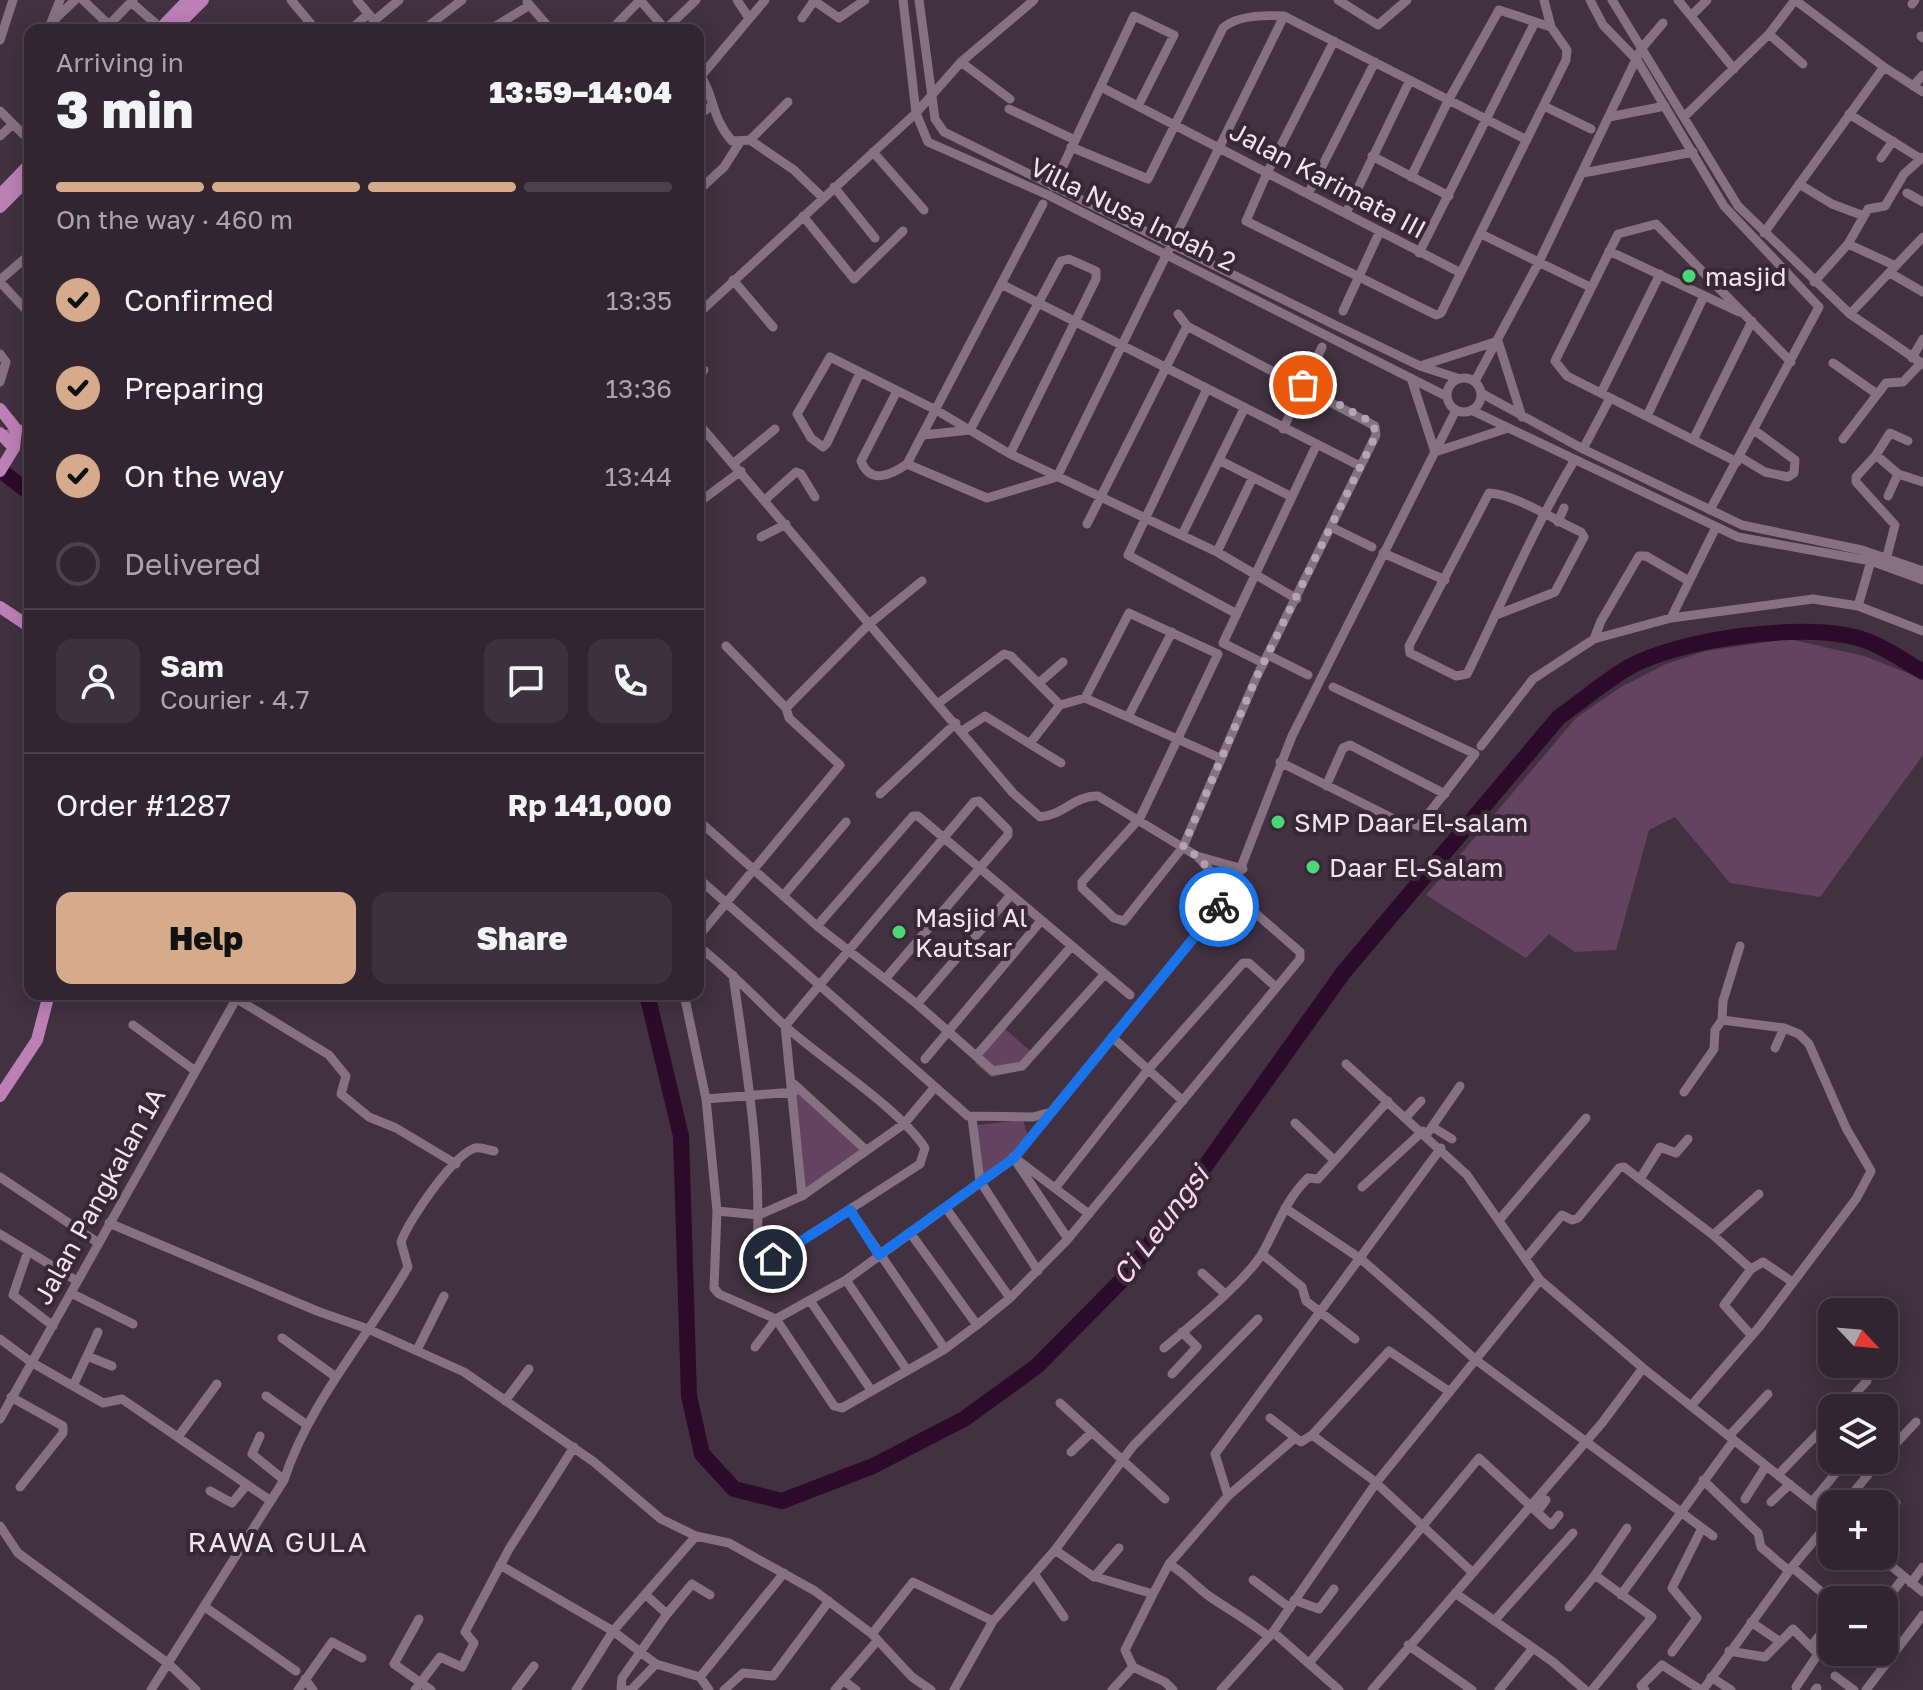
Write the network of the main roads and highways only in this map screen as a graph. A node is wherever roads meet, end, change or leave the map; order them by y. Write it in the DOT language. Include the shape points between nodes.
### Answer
graph roads {
  1 [pos="188,0"];
  2 [pos="203,0"];
  3 [pos="166,24"];
  4 [pos="168,24"];
  5 [pos="24,170"];
  6 [pos="24,183"];
  7 [pos="0,195"];
  8 [pos="0,207"];
  9 [pos="0,409"];
  10 [pos="24,429"];
  11 [pos="24,434"];
  12 [pos="2,435"];
  13 [pos="11,454"];
  14 [pos="0,471"];
  15 [pos="0,607"];
  16 [pos="24,623"];
  17 [pos="47,1000"];
  18 [pos="0,1096"];
  1 -- 3 [label="main road"];
  2 -- 4 [label="main road"];
  5 -- 7 [label="main road"];
  6 -- 8 [label="main road"];
  9 -- 10 [label="main road"];
  11 -- 13 [label="main road"];
  12 -- 13 [label="main road"];
  13 -- 14 [label="main road"];
  15 -- 16 [label="main road"];
  17 -- 18 [label="main road" via="37,1040"];
}
